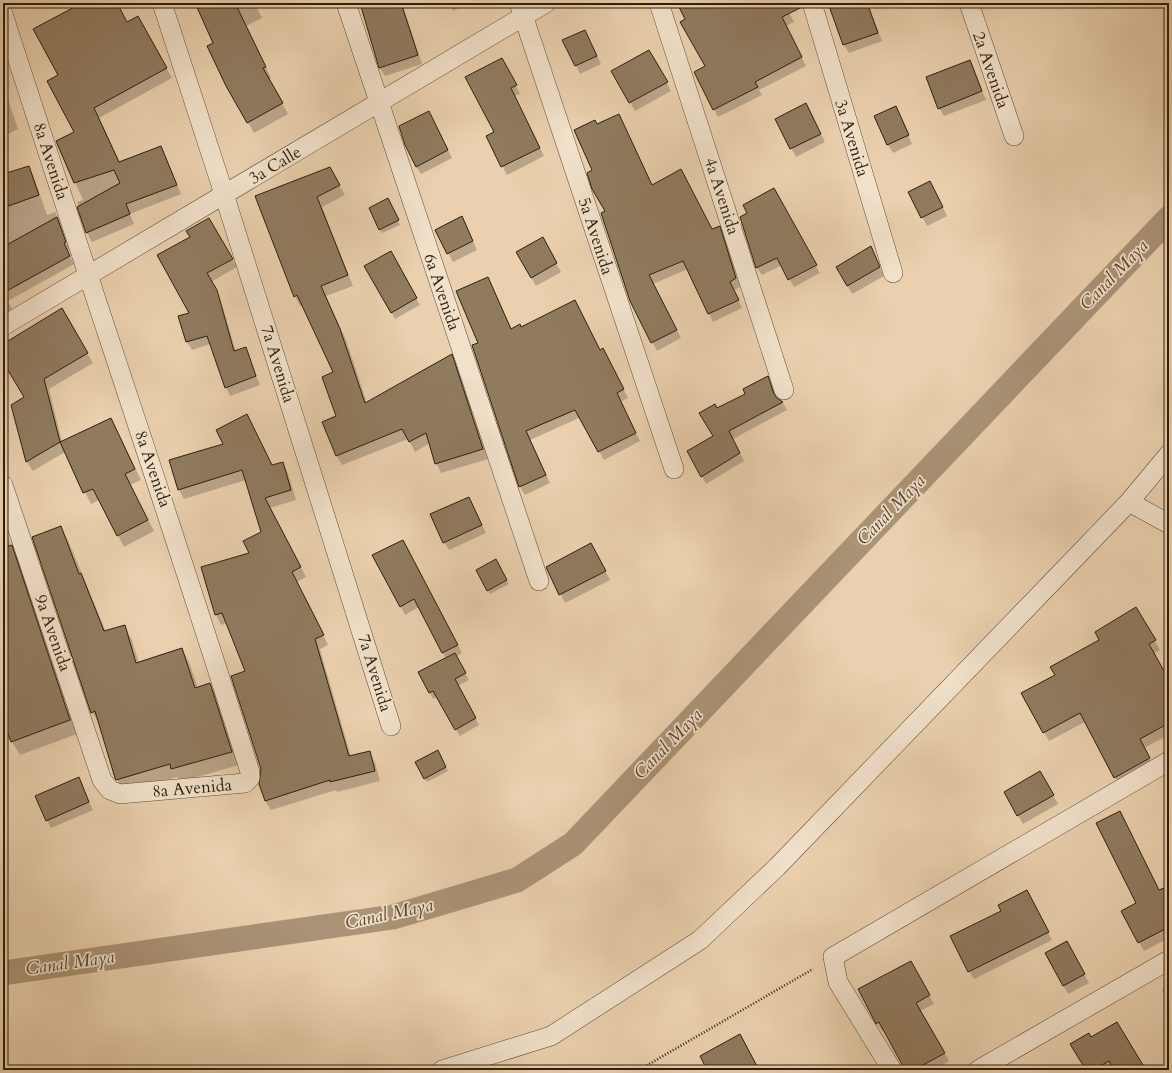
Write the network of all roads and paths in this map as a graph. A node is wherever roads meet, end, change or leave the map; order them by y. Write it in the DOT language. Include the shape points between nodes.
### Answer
graph roads {
  1 [pos="162,3"];
  2 [pos="346,3"];
  3 [pos="546,3"];
  4 [pos="659,3"];
  5 [pos="812,3"];
  6 [pos="969,3"];
  7 [pos="521,10"];
  8 [pos="3,14"];
  9 [pos="378,103"];
  10 [pos="1014,136"];
  11 [pos="224,194"];
  12 [pos="893,274"];
  13 [pos="87,276"];
  14 [pos="3,326"];
  15 [pos="784,390"];
  16 [pos="1169,454"];
  17 [pos="674,469"];
  18 [pos="3,485"];
  19 [pos="1129,502"];
  20 [pos="1169,524"];
  21 [pos="539,582"];
  22 [pos="391,726"];
  23 [pos="1169,761"];
  24 [pos="102,780"];
  25 [pos="833,957"];
  26 [pos="1169,960"];
  27 [pos="442,1070"];
  28 [pos="639,1070"];
  29 [pos="892,1070"];
  30 [pos="978,1070"];
  1 -- 11 [label="street, 7a Avenida"];
  2 -- 9 [label="street, 6a Avenida"];
  3 -- 7 [label="street, 3a Calle"];
  4 -- 15 [label="street, 4a Avenida"];
  5 -- 12 [label="street, 3a Avenida"];
  6 -- 10 [label="street, 2a Avenida"];
  7 -- 9 [label="street, 3a Calle"];
  7 -- 17 [label="street, 5a Avenida"];
  8 -- 13 [label="street, 8a Avenida"];
  9 -- 11 [label="street, 3a Calle"];
  9 -- 21 [label="street, 6a Avenida"];
  11 -- 13 [label="street, 3a Calle"];
  11 -- 22 [label="street, 7a Avenida"];
  13 -- 14 [label="street, 3a Calle"];
  13 -- 24 [label="street, 8a Avenida" via="167,511 250,772 250,778 245,783 120,794 110,790"];
  16 -- 19 [label="street"];
  18 -- 24 [label="street, 9a Avenida"];
  19 -- 20 [label="street"];
  19 -- 27 [label="street" via="777,867 700,940 551,1036"];
  23 -- 25 [label="street"];
  25 -- 28 [label="path"];
  25 -- 29 [label="street" via="838,982"];
  26 -- 30 [label="street"];
}
